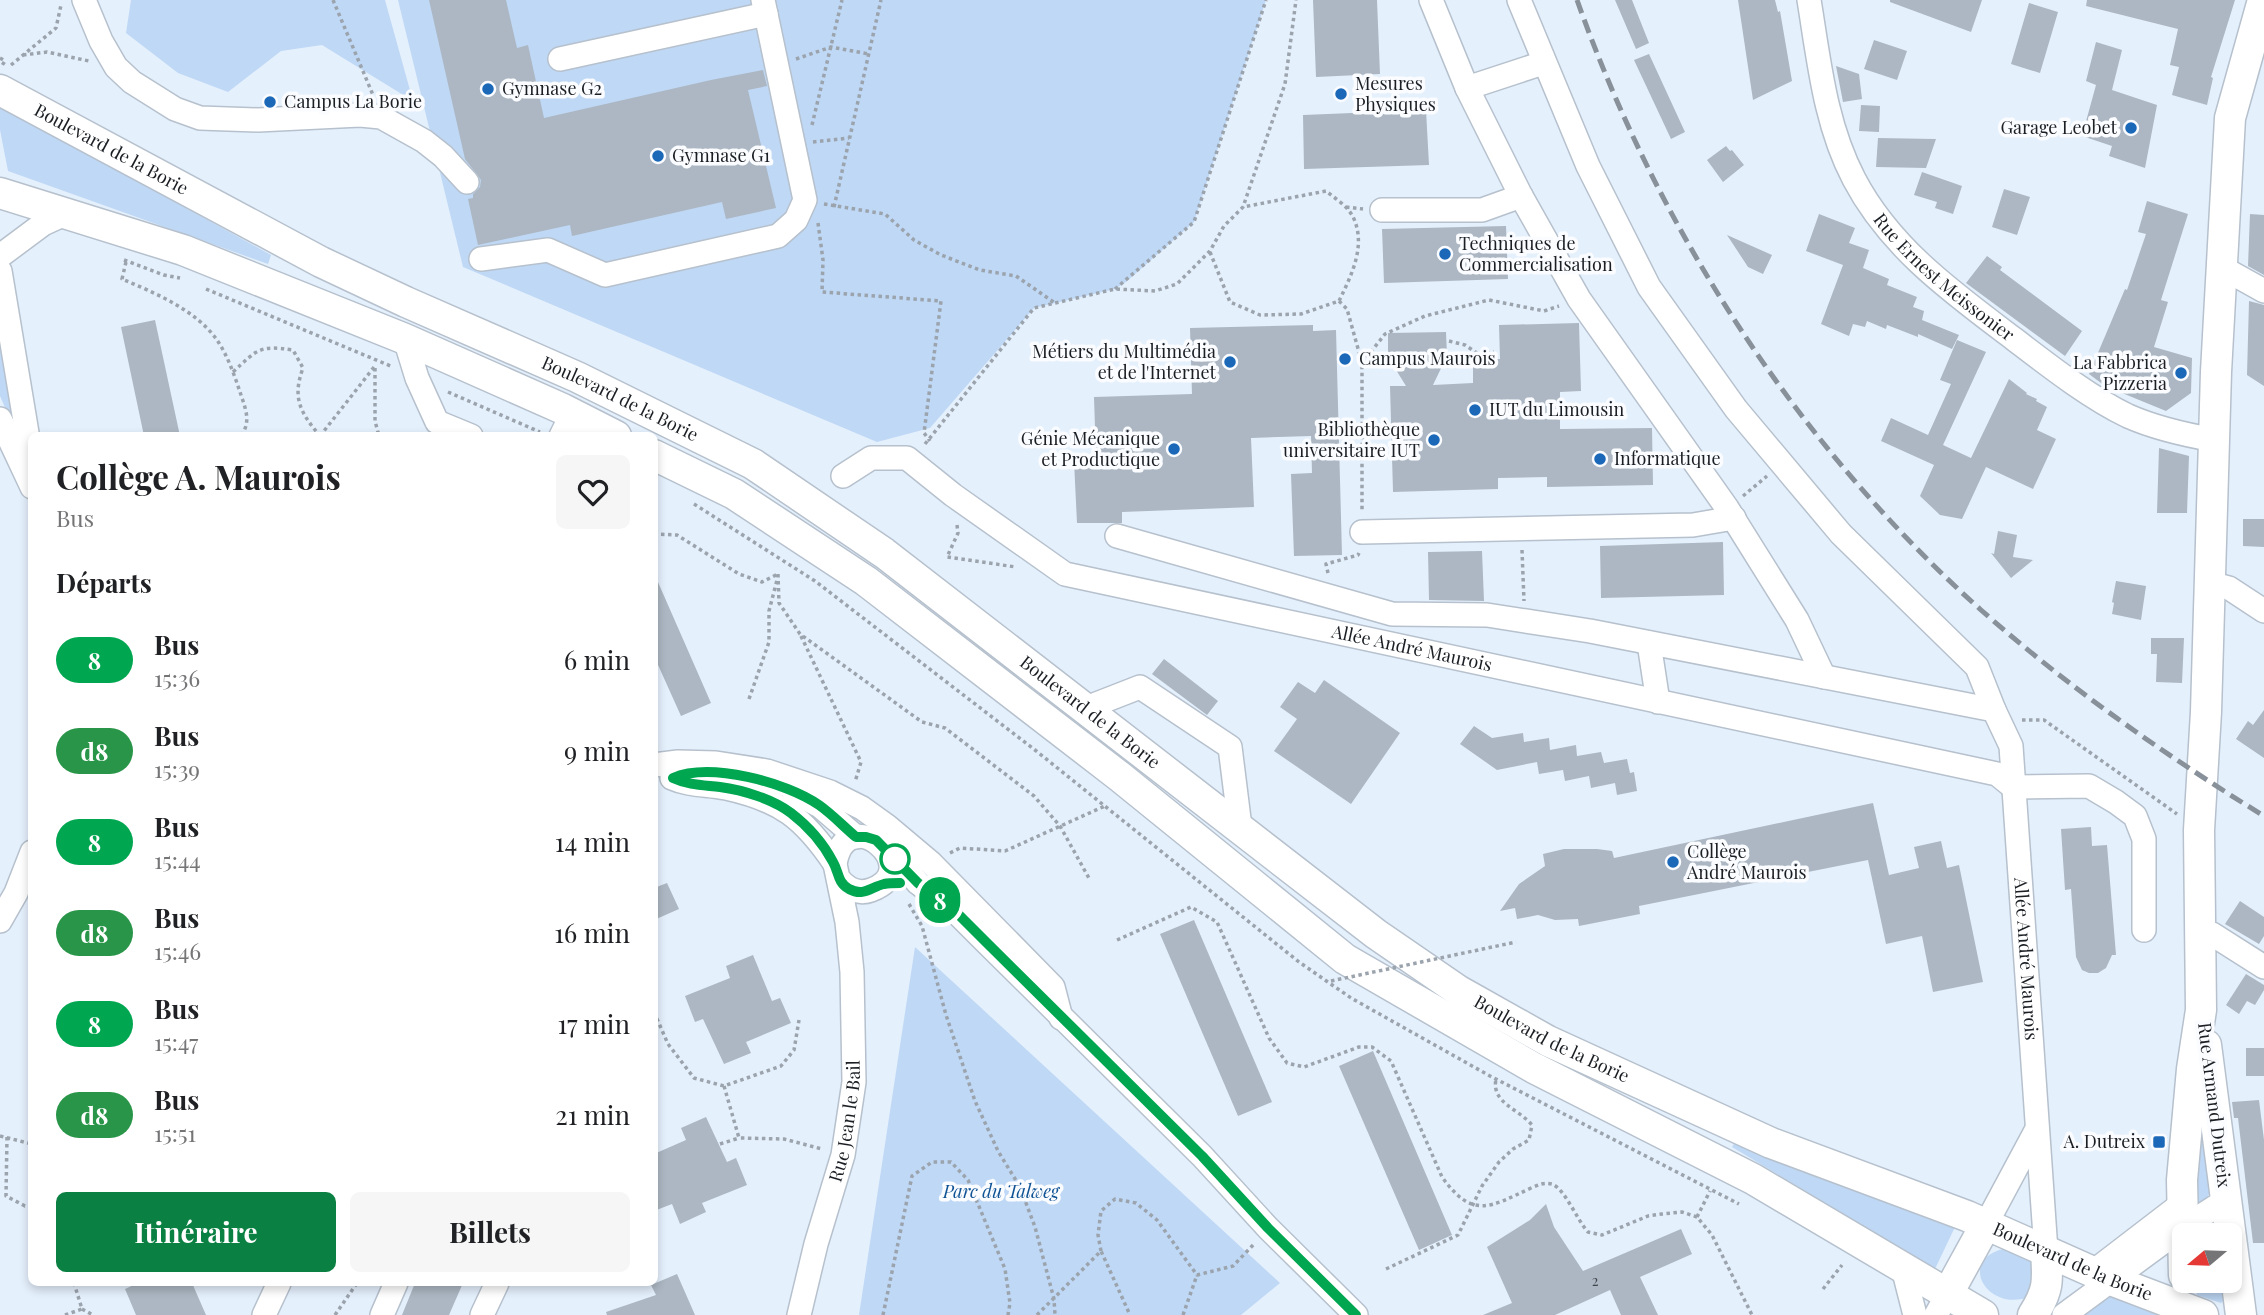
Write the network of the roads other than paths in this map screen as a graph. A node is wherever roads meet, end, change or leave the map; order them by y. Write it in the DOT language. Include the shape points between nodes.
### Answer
graph roads {
  1 [pos="84,0"];
  2 [pos="1431,0"];
  3 [pos="1519,0"];
  4 [pos="1809,0"];
  5 [pos="765,7"];
  6 [pos="2262,11"];
  7 [pos="560,58"];
  8 [pos="1543,63"];
  9 [pos="5,77"];
  10 [pos="1468,88"];
  11 [pos="467,182"];
  12 [pos="0,193"];
  13 [pos="1521,196"];
  14 [pos="1382,210"];
  15 [pos="67,213"];
  16 [pos="0,256"];
  17 [pos="481,259"];
  18 [pos="2221,267"];
  19 [pos="0,271"];
  20 [pos="2264,291"];
  21 [pos="405,339"];
  22 [pos="0,419"];
  23 [pos="566,425"];
  24 [pos="440,429"];
  25 [pos="598,432"];
  26 [pos="28,439"];
  27 [pos="2215,440"];
  28 [pos="658,457"];
  29 [pos="843,476"];
  30 [pos="28,478"];
  31 [pos="1734,518"];
  32 [pos="1362,532"];
  33 [pos="1116,536"];
  34 [pos="2210,583"];
  35 [pos="2264,611"];
  36 [pos="1649,643"];
  37 [pos="1824,677"];
  38 [pos="1658,702"];
  39 [pos="1086,708"];
  40 [pos="1996,716"];
  41 [pos="661,774"];
  42 [pos="2014,788"];
  43 [pos="1240,827"];
  44 [pos="856,837"];
  45 [pos="887,853"];
  46 [pos="836,871"];
  47 [pos="28,874"];
  48 [pos="918,883"];
  49 [pos="875,888"];
  50 [pos="24,897"];
  51 [pos="0,921"];
  52 [pos="847,922"];
  53 [pos="2144,930"];
  54 [pos="2201,933"];
  55 [pos="2264,967"];
  56 [pos="2201,1010"];
  57 [pos="1061,1018"];
  58 [pos="2037,1129"];
  59 [pos="2226,1200"];
  60 [pos="2181,1218"];
  61 [pos="2181,1223"];
  62 [pos="1984,1226"];
  63 [pos="2046,1251"];
  64 [pos="1903,1268"];
  65 [pos="2104,1277"];
  66 [pos="278,1286"];
  67 [pos="395,1286"];
  68 [pos="495,1286"];
  69 [pos="1941,1305"];
  70 [pos="2192,1305"];
  71 [pos="2047,1309"];
  72 [pos="264,1315"];
  73 [pos="382,1315"];
  74 [pos="482,1315"];
  75 [pos="799,1315"];
  76 [pos="1356,1315"];
  77 [pos="1915,1315"];
  78 [pos="1983,1315"];
  79 [pos="2241,1315"];
  1 -- 11 [label="street" via="116,67 175,109 200,118 381,117 424,141"];
  2 -- 10 [label="street"];
  3 -- 8 [label="street"];
  4 -- 27 [label="street, Rue Ernest Meissonier" via="1829,119 1854,179 1876,216 1905,250 2056,372 2128,416"];
  5 -- 7 [label="street"];
  5 -- 17 [label="street" via="805,200 796,220 778,236 605,275 548,250"];
  6 -- 18 [label="main road" via="2230,118"];
  8 -- 10 [label="street"];
  8 -- 40 [label="street" via="1649,287 1736,410 1841,534 1977,667"];
  9 -- 39 [label="main road, Boulevard de la Borie" via="321,262 577,377 753,464 884,553"];
  10 -- 13 [label="street"];
  12 -- 15 [label="main road, Boulevard de la Borie"];
  13 -- 14 [label="street" via="1482,210"];
  13 -- 31 [label="street" via="1579,299"];
  15 -- 16 [label="street" via="43,224"];
  15 -- 21 [label="main road, Boulevard de la Borie" via="183,250"];
  18 -- 20 [label="street"];
  18 -- 27 [label="main road"];
  19 -- 26 [label="street"];
  21 -- 23 [label="main road, Boulevard de la Borie"];
  21 -- 24 [label="street"];
  22 -- 30 [label="street"];
  23 -- 25 [label="main road, Boulevard de la Borie"];
  27 -- 34 [label="main road"];
  28 -- 64 [label="main road, Boulevard de la Borie" via="734,494 866,581 1119,776 1345,959 1534,1068 1753,1179"];
  29 -- 38 [label="street, Allée André Maurois" via="871,458 907,458 1065,574"];
  31 -- 32 [label="street" via="1693,526"];
  31 -- 37 [label="street" via="1797,620"];
  33 -- 36 [label="street, Allée André Maurois" via="1392,614 1487,615"];
  34 -- 35 [label="street" via="2230,588"];
  34 -- 54 [label="main road" via="2199,830"];
  36 -- 37 [label="street, Allée André Maurois"];
  36 -- 38 [label="street"];
  37 -- 40 [label="street, Allée André Maurois"];
  38 -- 42 [label="street, Allée André Maurois" via="1997,774"];
  39 -- 43 [label="main road, Boulevard de la Borie"];
  39 -- 43 [label="street" via="1140,687 1230,747"];
  40 -- 42 [label="street, Allée André Maurois" via="2011,746"];
  41 -- 44 [label="street" via="710,773 766,782 802,794"];
  41 -- 46 [label="street" via="687,784 744,793 788,811 807,825"];
  41 -- 57 [label="street" via="678,762 767,771 862,808 931,863 1054,987"];
  42 -- 53 [label="street" via="2089,786 2135,816 2144,839"];
  42 -- 58 [label="street, Allée André Maurois"];
  43 -- 62 [label="main road, Boulevard de la Borie" via="1376,934 1460,991 1548,1041 1770,1143"];
  44 -- 45 [label="street" via="876,840"];
  44 -- 46 [label="street" via="841,847"];
  45 -- 48 [label="street"];
  45 -- 49 [label="street" via="890,869"];
  46 -- 49 [label="street" via="848,888"];
  46 -- 52 [label="street, Rue Jean le Bail"];
  47 -- 50 [label="street"];
  48 -- 49 [label="street"];
  48 -- 57 [label="street" via="957,913"];
  49 -- 52 [label="street"];
  50 -- 51 [label="street"];
  52 -- 75 [label="street, Rue Jean le Bail" via="853,1082 843,1155"];
  54 -- 55 [label="street" via="2212,934"];
  54 -- 56 [label="main road"];
  56 -- 59 [label="main road, Rue Armand Dutreix"];
  56 -- 60 [label="main road" via="2186,1129"];
  57 -- 76 [label="street"];
  58 -- 62 [label="street"];
  58 -- 63 [label="street, Allée André Maurois"];
  59 -- 60 [label="street, Rue Armand Dutreix"];
  59 -- 79 [label="main road, Rue Armand Dutreix"];
  60 -- 61 [label="main road"];
  60 -- 65 [label="main road, Rue Armand Dutreix"];
  62 -- 63 [label="main road, Boulevard de la Borie"];
  62 -- 69 [label="main road"];
  63 -- 65 [label="main road, Boulevard de la Borie"];
  63 -- 71 [label="main road, Allée André Maurois"];
  64 -- 69 [label="main road, Boulevard de la Borie"];
  64 -- 77 [label="street"];
  65 -- 70 [label="main road, Boulevard de la Borie"];
  65 -- 71 [label="street"];
  66 -- 72 [label="street"];
  67 -- 73 [label="street"];
  68 -- 74 [label="street"];
  69 -- 78 [label="main road, Boulevard de la Borie"];
}
